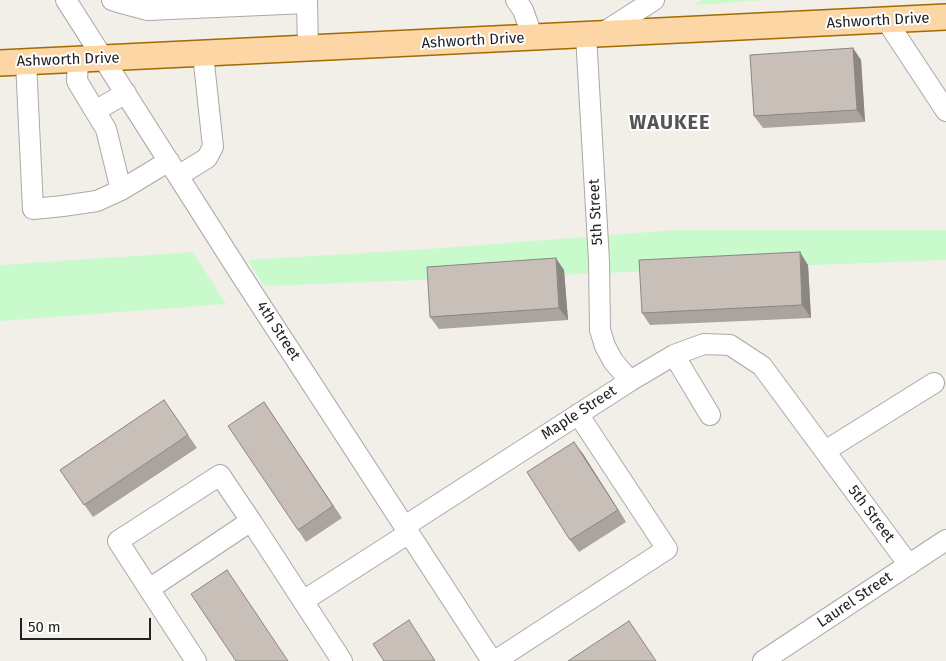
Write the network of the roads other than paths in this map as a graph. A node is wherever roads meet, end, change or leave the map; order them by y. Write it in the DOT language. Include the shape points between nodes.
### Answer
graph roads {
  1 [pos="66,0"];
  2 [pos="112,0"];
  3 [pos="516,0"];
  4 [pos="654,0"];
  5 [pos="872,0"];
  6 [pos="307,2"];
  7 [pos="946,17"];
  8 [pos="886,20"];
  9 [pos="594,35"];
  10 [pos="533,38"];
  11 [pos="308,49"];
  12 [pos="203,54"];
  13 [pos="104,59"];
  14 [pos="78,60"];
  15 [pos="26,62"];
  16 [pos="0,64"];
  17 [pos="126,93"];
  18 [pos="95,111"];
  19 [pos="946,111"];
  20 [pos="173,168"];
  21 [pos="120,190"];
  22 [pos="674,356"];
  23 [pos="762,366"];
  24 [pos="630,381"];
  25 [pos="934,383"];
  26 [pos="578,414"];
  27 [pos="710,415"];
  28 [pos="825,452"];
  29 [pos="251,521"];
  30 [pos="407,529"];
  31 [pos="946,540"];
  32 [pos="909,565"];
  33 [pos="149,589"];
  34 [pos="303,601"];
  35 [pos="196,661"];
  36 [pos="342,661"];
  37 [pos="493,661"];
  38 [pos="763,661"];
  1 -- 13 [label="street, 4th Street"];
  2 -- 6 [label="street" via="148,10"];
  3 -- 10 [label="street"];
  4 -- 9 [label="street"];
  5 -- 8 [label="main road"];
  6 -- 11 [label="street"];
  7 -- 8 [label="main road, Ashworth Drive"];
  8 -- 9 [label="main road, Ashworth Drive"];
  8 -- 19 [label="street"];
  9 -- 10 [label="main road, Ashworth Drive"];
  9 -- 24 [label="street, 5th Street" via="600,330 613,361"];
  10 -- 11 [label="main road, Ashworth Drive"];
  11 -- 12 [label="main road, Ashworth Drive"];
  12 -- 13 [label="main road, Ashworth Drive"];
  12 -- 20 [label="street" via="213,147 207,158"];
  13 -- 14 [label="main road, Ashworth Drive"];
  13 -- 17 [label="street, 4th Street"];
  14 -- 15 [label="main road, Ashworth Drive"];
  14 -- 18 [label="street" via="77,81"];
  15 -- 16 [label="main road, Ashworth Drive"];
  15 -- 21 [label="street" via="33,209 97,201"];
  17 -- 18 [label="street"];
  17 -- 20 [label="street, 4th Street"];
  18 -- 21 [label="street" via="106,129"];
  20 -- 21 [label="street"];
  20 -- 30 [label="street, 4th Street"];
  22 -- 23 [label="street, Maple Street" via="704,344 730,345"];
  22 -- 24 [label="street, Maple Street"];
  22 -- 27 [label="street"];
  23 -- 28 [label="street, 5th Street"];
  24 -- 26 [label="street, Maple Street"];
  25 -- 28 [label="street"];
  26 -- 30 [label="street, Maple Street"];
  26 -- 37 [label="street" via="667,549"];
  28 -- 32 [label="street, 5th Street"];
  29 -- 33 [label="street"];
  29 -- 33 [label="street" via="220,475 118,541"];
  29 -- 34 [label="street"];
  30 -- 34 [label="street, Maple Street"];
  30 -- 37 [label="street, 4th Street"];
  31 -- 32 [label="street, Laurel Street"];
  32 -- 38 [label="street, Laurel Street"];
  33 -- 35 [label="street"];
  34 -- 36 [label="street"];
}
